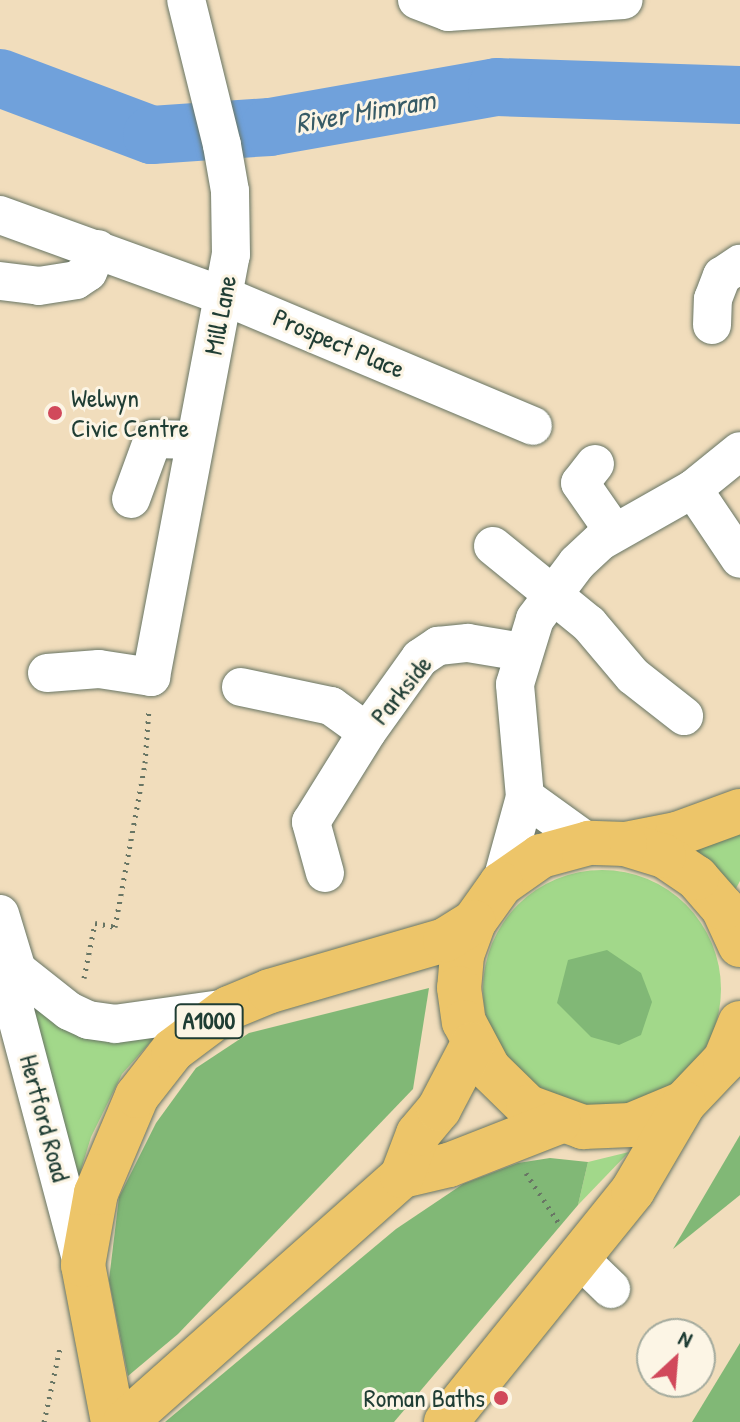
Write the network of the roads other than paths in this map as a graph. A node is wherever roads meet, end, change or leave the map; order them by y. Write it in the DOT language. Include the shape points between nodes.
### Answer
graph roads {
  1 [pos="186,0"];
  2 [pos="417,0"];
  3 [pos="624,0"];
  4 [pos="0,215"];
  5 [pos="98,249"];
  6 [pos="740,264"];
  7 [pos="0,281"];
  8 [pos="224,296"];
  9 [pos="712,325"];
  10 [pos="533,426"];
  11 [pos="195,440"];
  12 [pos="740,451"];
  13 [pos="595,464"];
  14 [pos="693,489"];
  15 [pos="131,499"];
  16 [pos="614,532"];
  17 [pos="493,546"];
  18 [pos="740,559"];
  19 [pos="550,596"];
  20 [pos="522,652"];
  21 [pos="47,673"];
  22 [pos="241,687"];
  23 [pos="684,716"];
  24 [pos="367,732"];
  25 [pos="525,797"];
  26 [pos="740,811"];
  27 [pos="607,843"];
  28 [pos="325,873"];
  29 [pos="501,884"];
  30 [pos="0,914"];
  31 [pos="474,922"];
  32 [pos="740,945"];
  33 [pos="17,970"];
  34 [pos="229,1008"];
  35 [pos="740,1023"];
  36 [pos="473,1044"];
  37 [pos="684,1103"];
  38 [pos="559,1122"];
  39 [pos="402,1176"];
  40 [pos="569,1241"];
  41 [pos="83,1265"];
  42 [pos="611,1289"];
  43 [pos="140,1408"];
  44 [pos="113,1422"];
  45 [pos="446,1422"];
  1 -- 8 [label="street, Mill Lane" via="230,191 231,255"];
  2 -- 3 [label="street" via="448,12"];
  4 -- 5 [label="street, Prospect Place"];
  5 -- 7 [label="street" via="88,272 76,280 39,286"];
  5 -- 8 [label="street, Prospect Place"];
  6 -- 9 [label="street" via="722,276 713,299"];
  8 -- 10 [label="street, Prospect Place"];
  8 -- 11 [label="street, Mill Lane"];
  11 -- 15 [label="street" via="153,439"];
  11 -- 21 [label="street, Mill Lane" via="151,677 99,669"];
  12 -- 14 [label="street"];
  13 -- 16 [label="street" via="580,483"];
  14 -- 16 [label="street"];
  14 -- 18 [label="street"];
  16 -- 19 [label="street" via="577,563"];
  17 -- 19 [label="street"];
  19 -- 20 [label="street"];
  19 -- 23 [label="street" via="589,624 633,676"];
  20 -- 24 [label="street, Parkside" via="459,643 438,646 420,658"];
  20 -- 25 [label="street" via="515,714"];
  22 -- 24 [label="street, Parkside" via="331,706"];
  24 -- 28 [label="street" via="311,822"];
  25 -- 27 [label="street"];
  25 -- 29 [label="street"];
  26 -- 27 [label="main road" via="677,834"];
  27 -- 29 [label="main road" via="541,856"];
  27 -- 32 [label="main road" via="664,856 697,878 723,908"];
  29 -- 31 [label="main road"];
  30 -- 33 [label="street, Hertford Road"];
  31 -- 34 [label="main road, A1000" via="445,940"];
  31 -- 36 [label="main road" via="462,955 459,988"];
  33 -- 34 [label="street" via="69,1011 115,1024"];
  33 -- 41 [label="street, Hertford Road" via="15,1011"];
  34 -- 41 [label="main road, A1000" via="173,1050 137,1096 96,1193"];
  35 -- 37 [label="main road" via="725,1060"];
  36 -- 38 [label="main road" via="508,1089 528,1107"];
  36 -- 39 [label="main road" via="439,1109 418,1134"];
  37 -- 38 [label="main road" via="631,1125 605,1128"];
  37 -- 40 [label="main road" via="633,1190"];
  38 -- 39 [label="main road" via="449,1165"];
  39 -- 43 [label="main road"];
  40 -- 42 [label="street"];
  40 -- 45 [label="main road"];
  41 -- 44 [label="main road, A1000"];
}
